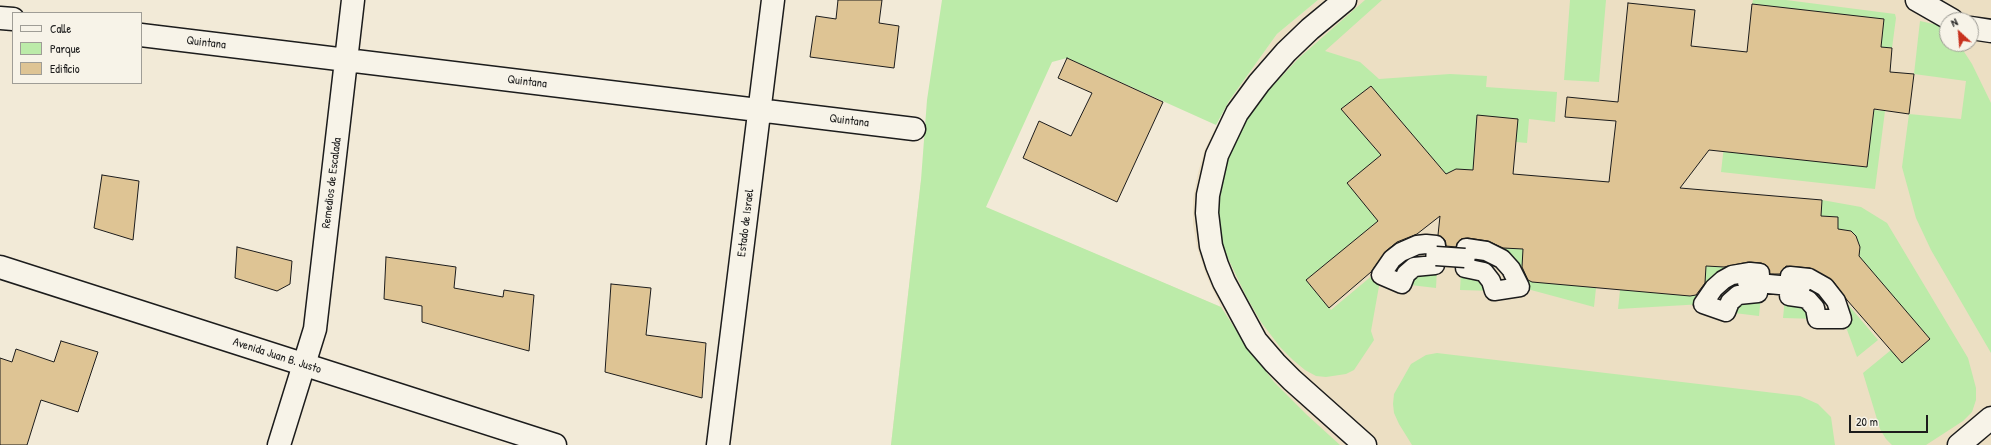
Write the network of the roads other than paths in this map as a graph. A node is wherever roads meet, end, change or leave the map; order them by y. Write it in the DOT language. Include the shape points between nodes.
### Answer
graph roads {
  1 [pos="353,0"];
  2 [pos="772,0"];
  3 [pos="1345,0"];
  4 [pos="1917,0"];
  5 [pos="1939,13"];
  6 [pos="0,18"];
  7 [pos="12,19"];
  8 [pos="1979,29"];
  9 [pos="1991,31"];
  10 [pos="142,35"];
  11 [pos="346,60"];
  12 [pos="760,110"];
  13 [pos="914,129"];
  14 [pos="0,267"];
  15 [pos="1391,279"];
  16 [pos="1506,289"];
  17 [pos="1714,308"];
  18 [pos="1829,319"];
  19 [pos="304,365"];
  20 [pos="1991,418"];
  21 [pos="279,445"];
  22 [pos="555,445"];
  23 [pos="718,445"];
  24 [pos="1365,445"];
  25 [pos="1959,445"];
  1 -- 11 [label="street, Remedios de Escalada"];
  2 -- 12 [label="street, Estado de Israel"];
  3 -- 24 [label="street" via="1286,52 1237,113 1216,155 1207,213 1211,246 1217,265 1256,341 1288,375"];
  4 -- 5 [label="street"];
  6 -- 7 [label="street"];
  8 -- 9 [label="street"];
  10 -- 11 [label="street, Quintana"];
  11 -- 12 [label="street, Quintana"];
  11 -- 19 [label="street, Remedios de Escalada" via="315,329"];
  12 -- 13 [label="street, Quintana"];
  12 -- 23 [label="street, Estado de Israel"];
  14 -- 19 [label="street, Avenida Juan B. Justo"];
  15 -- 16 [label="street, bridge" via="1397,267 1407,259 1419,255 1465,258 1489,264 1499,273"];
  17 -- 18 [label="street" via="1726,312 1730,302 1738,295 1758,293 1759,283 1789,285 1809,289 1815,294 1823,304"];
  19 -- 21 [label="street, Remedios de Escalada"];
  19 -- 22 [label="street, Avenida Juan B. Justo"];
  20 -- 25 [label="street"];
}
